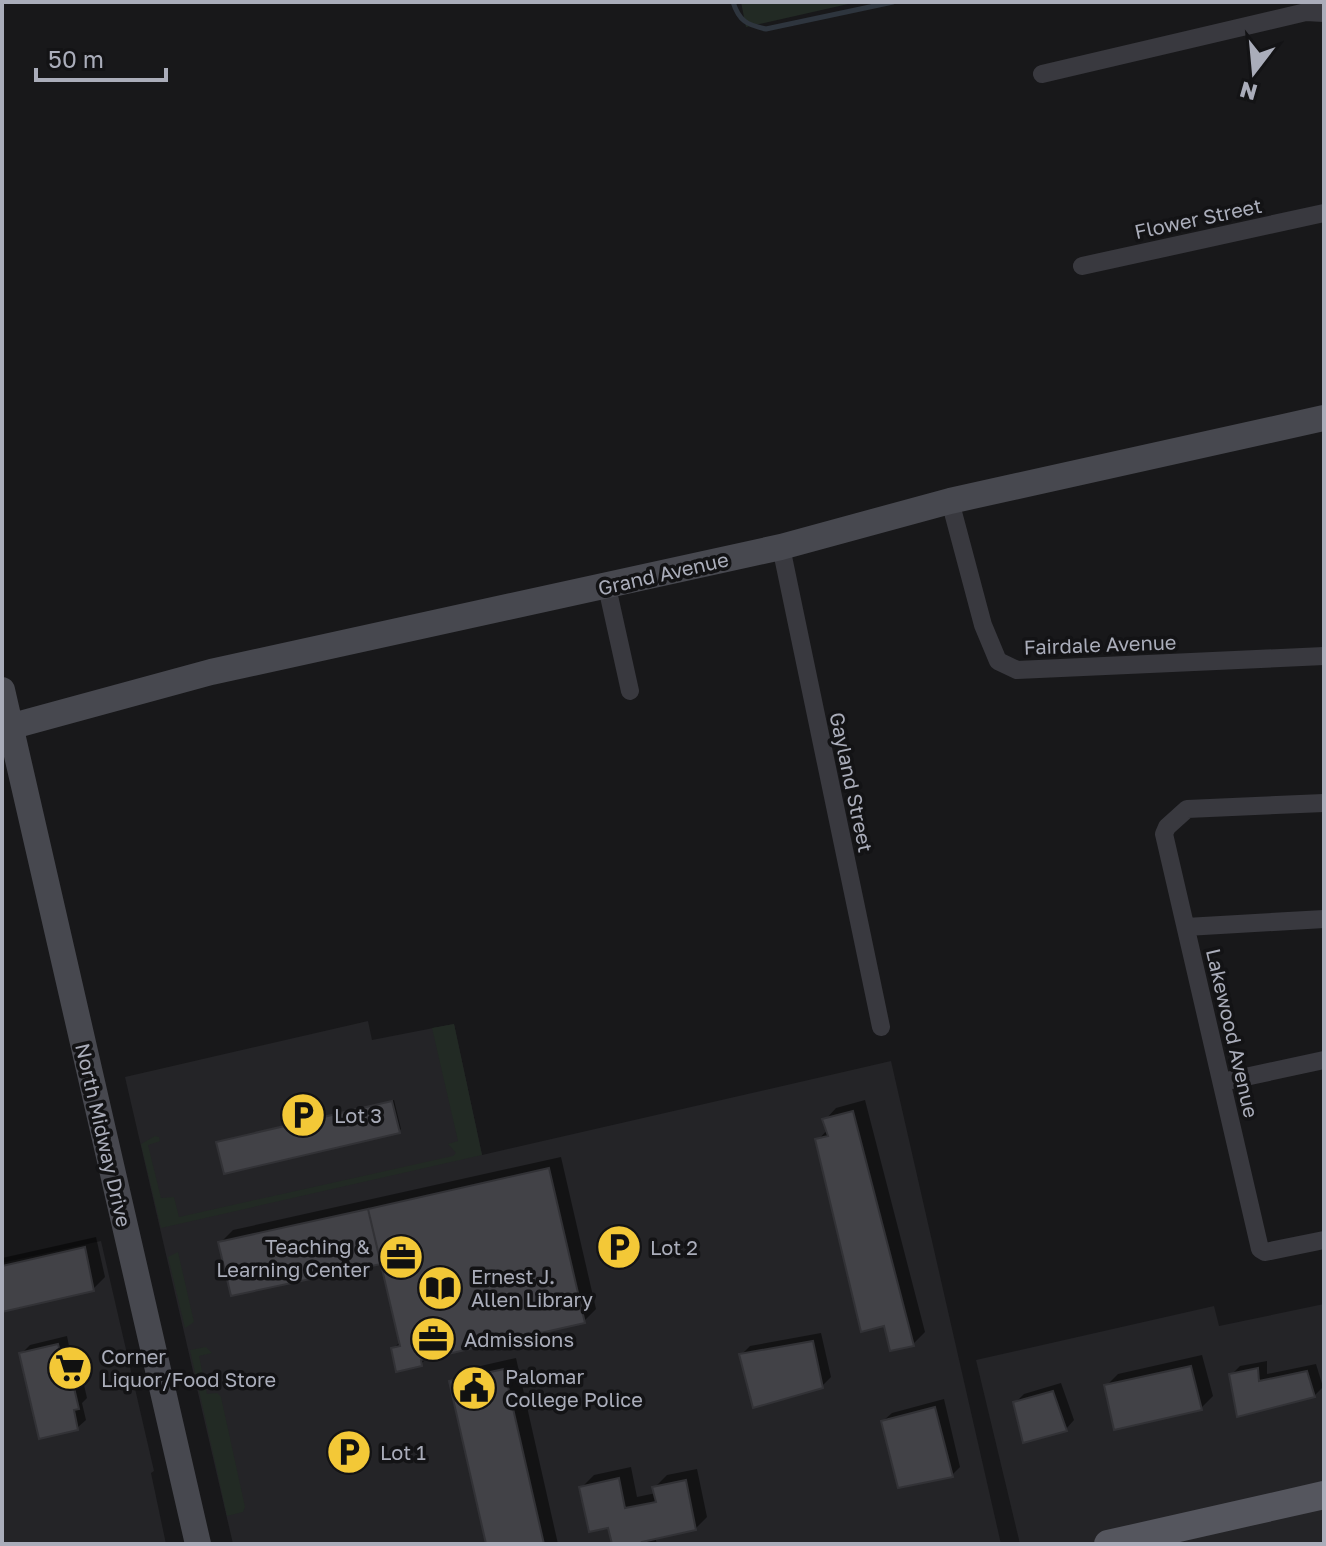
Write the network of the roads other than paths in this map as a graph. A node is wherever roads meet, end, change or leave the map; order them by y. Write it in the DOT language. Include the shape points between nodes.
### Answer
graph roads {
  1 [pos="1315,12"];
  2 [pos="1042,74"];
  3 [pos="1324,213"];
  4 [pos="1082,266"];
  5 [pos="1324,418"];
  6 [pos="950,501"];
  7 [pos="781,547"];
  8 [pos="607,587"];
  9 [pos="1324,656"];
  10 [pos="2,690"];
  11 [pos="630,691"];
  12 [pos="6,728"];
  13 [pos="1324,803"];
  14 [pos="1324,919"];
  15 [pos="1186,927"];
  16 [pos="881,1027"];
  17 [pos="1324,1060"];
  18 [pos="1222,1082"];
  19 [pos="1324,1240"];
  20 [pos="1324,1495"];
  21 [pos="198,1544"];
  22 [pos="1108,1544"];
  1 -- 2 [label="street"];
  3 -- 4 [label="street, Flower Street"];
  5 -- 6 [label="main road, Grand Avenue"];
  6 -- 7 [label="main road, Grand Avenue"];
  6 -- 9 [label="street, Fairdale Avenue" via="983,625 998,661 1017,670"];
  7 -- 8 [label="main road, Grand Avenue"];
  7 -- 16 [label="street, Gayland Street"];
  8 -- 11 [label="street"];
  8 -- 12 [label="main road, Grand Avenue" via="211,672"];
  10 -- 12 [label="main road, North Midway Drive"];
  12 -- 21 [label="main road, North Midway Drive"];
  13 -- 15 [label="street, Lakewood Avenue" via="1187,809 1164,834"];
  14 -- 15 [label="street"];
  15 -- 18 [label="street, Lakewood Avenue"];
  17 -- 18 [label="street"];
  18 -- 19 [label="street, Lakewood Avenue" via="1260,1249"];
  20 -- 22 [label="main road"];
}
